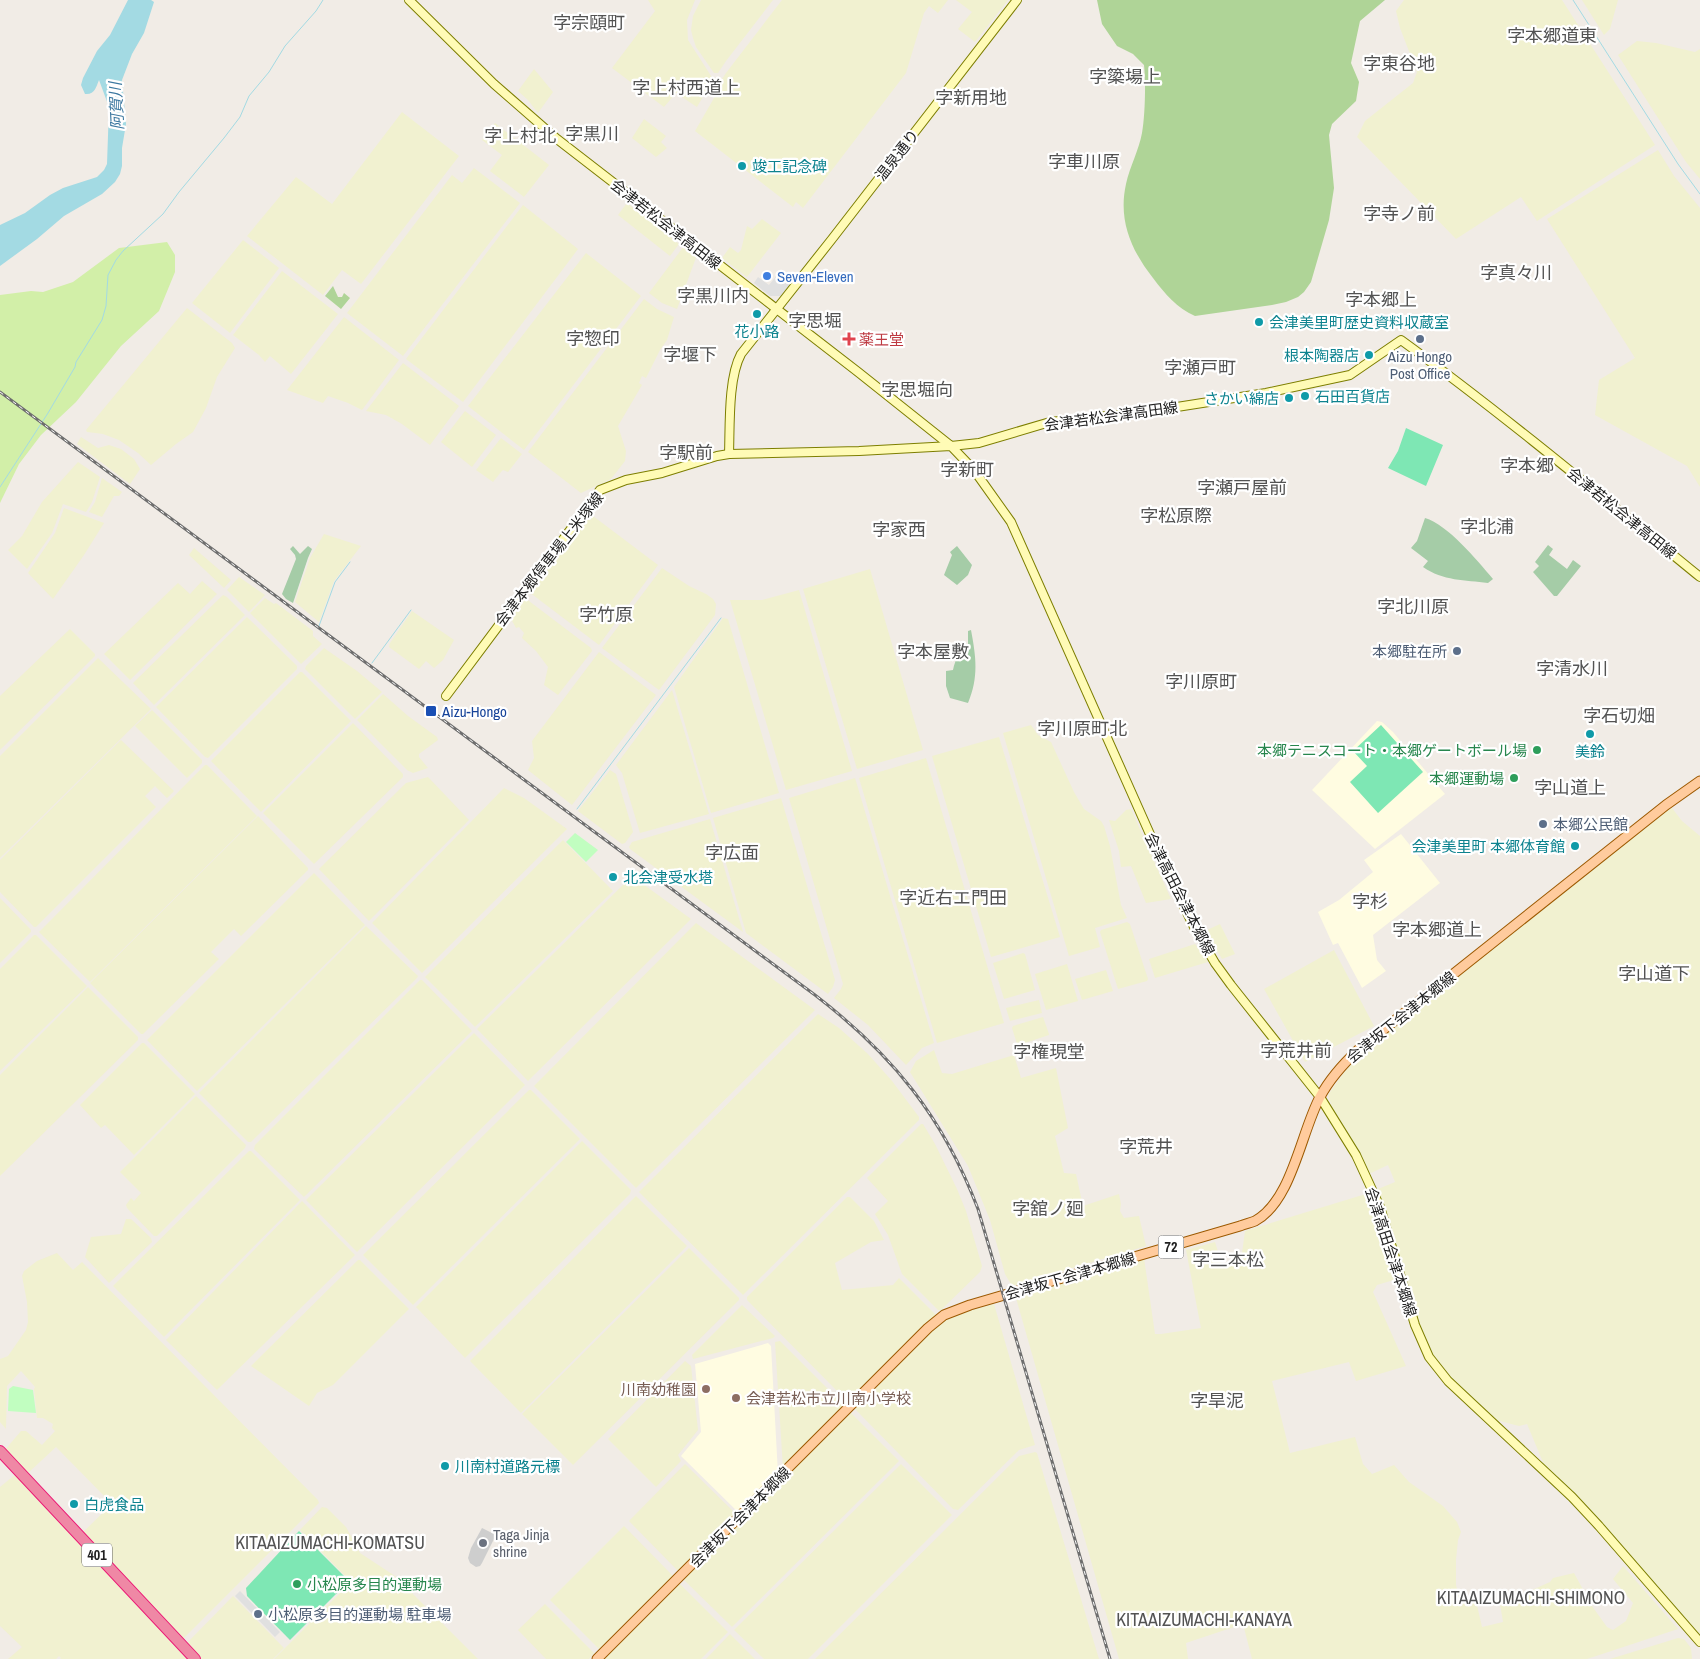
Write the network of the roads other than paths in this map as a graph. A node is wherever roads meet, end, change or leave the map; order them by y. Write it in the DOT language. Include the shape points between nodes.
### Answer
graph roads {
  1 [pos="409,0"];
  2 [pos="1016,0"];
  3 [pos="777,309"];
  4 [pos="951,446"];
  5 [pos="729,454"];
  6 [pos="1700,577"];
  7 [pos="446,696"];
  8 [pos="1700,781"];
  9 [pos="1320,1097"];
  10 [pos="0,1451"];
  11 [pos="1700,1642"];
  12 [pos="195,1659"];
  13 [pos="597,1659"];
  1 -- 3 [label="main road, 会津若松会津高田線" via="498,88 551,134"];
  2 -- 3 [label="main road, 温泉通り"];
  3 -- 4 [label="main road, 会津若松会津高田線"];
  3 -- 5 [label="main road, 温泉通り" via="736,366"];
  4 -- 5 [label="main road, 会津本郷停車場上米塚線"];
  4 -- 6 [label="main road, 会津若松会津高田線" via="979,443 1050,422 1139,413 1266,393 1350,375 1401,340 1502,415"];
  4 -- 9 [label="main road, 会津高田会津本郷線" via="978,474 1011,522 1195,929 1231,985"];
  5 -- 7 [label="main road, 会津本郷停車場上米塚線" via="626,480 600,490"];
  8 -- 9 [label="main road, 会津坂下会津本郷線 / 72" via="1359,1049"];
  9 -- 11 [label="main road, 会津高田会津本郷線" via="1376,1196 1415,1325 1433,1362 1448,1381 1572,1497"];
  9 -- 13 [label="main road, 会津坂下会津本郷線 / 72" via="1284,1187 1274,1204 1254,1221 970,1305 938,1319"];
  10 -- 12 [label="highway, 401"];
}
